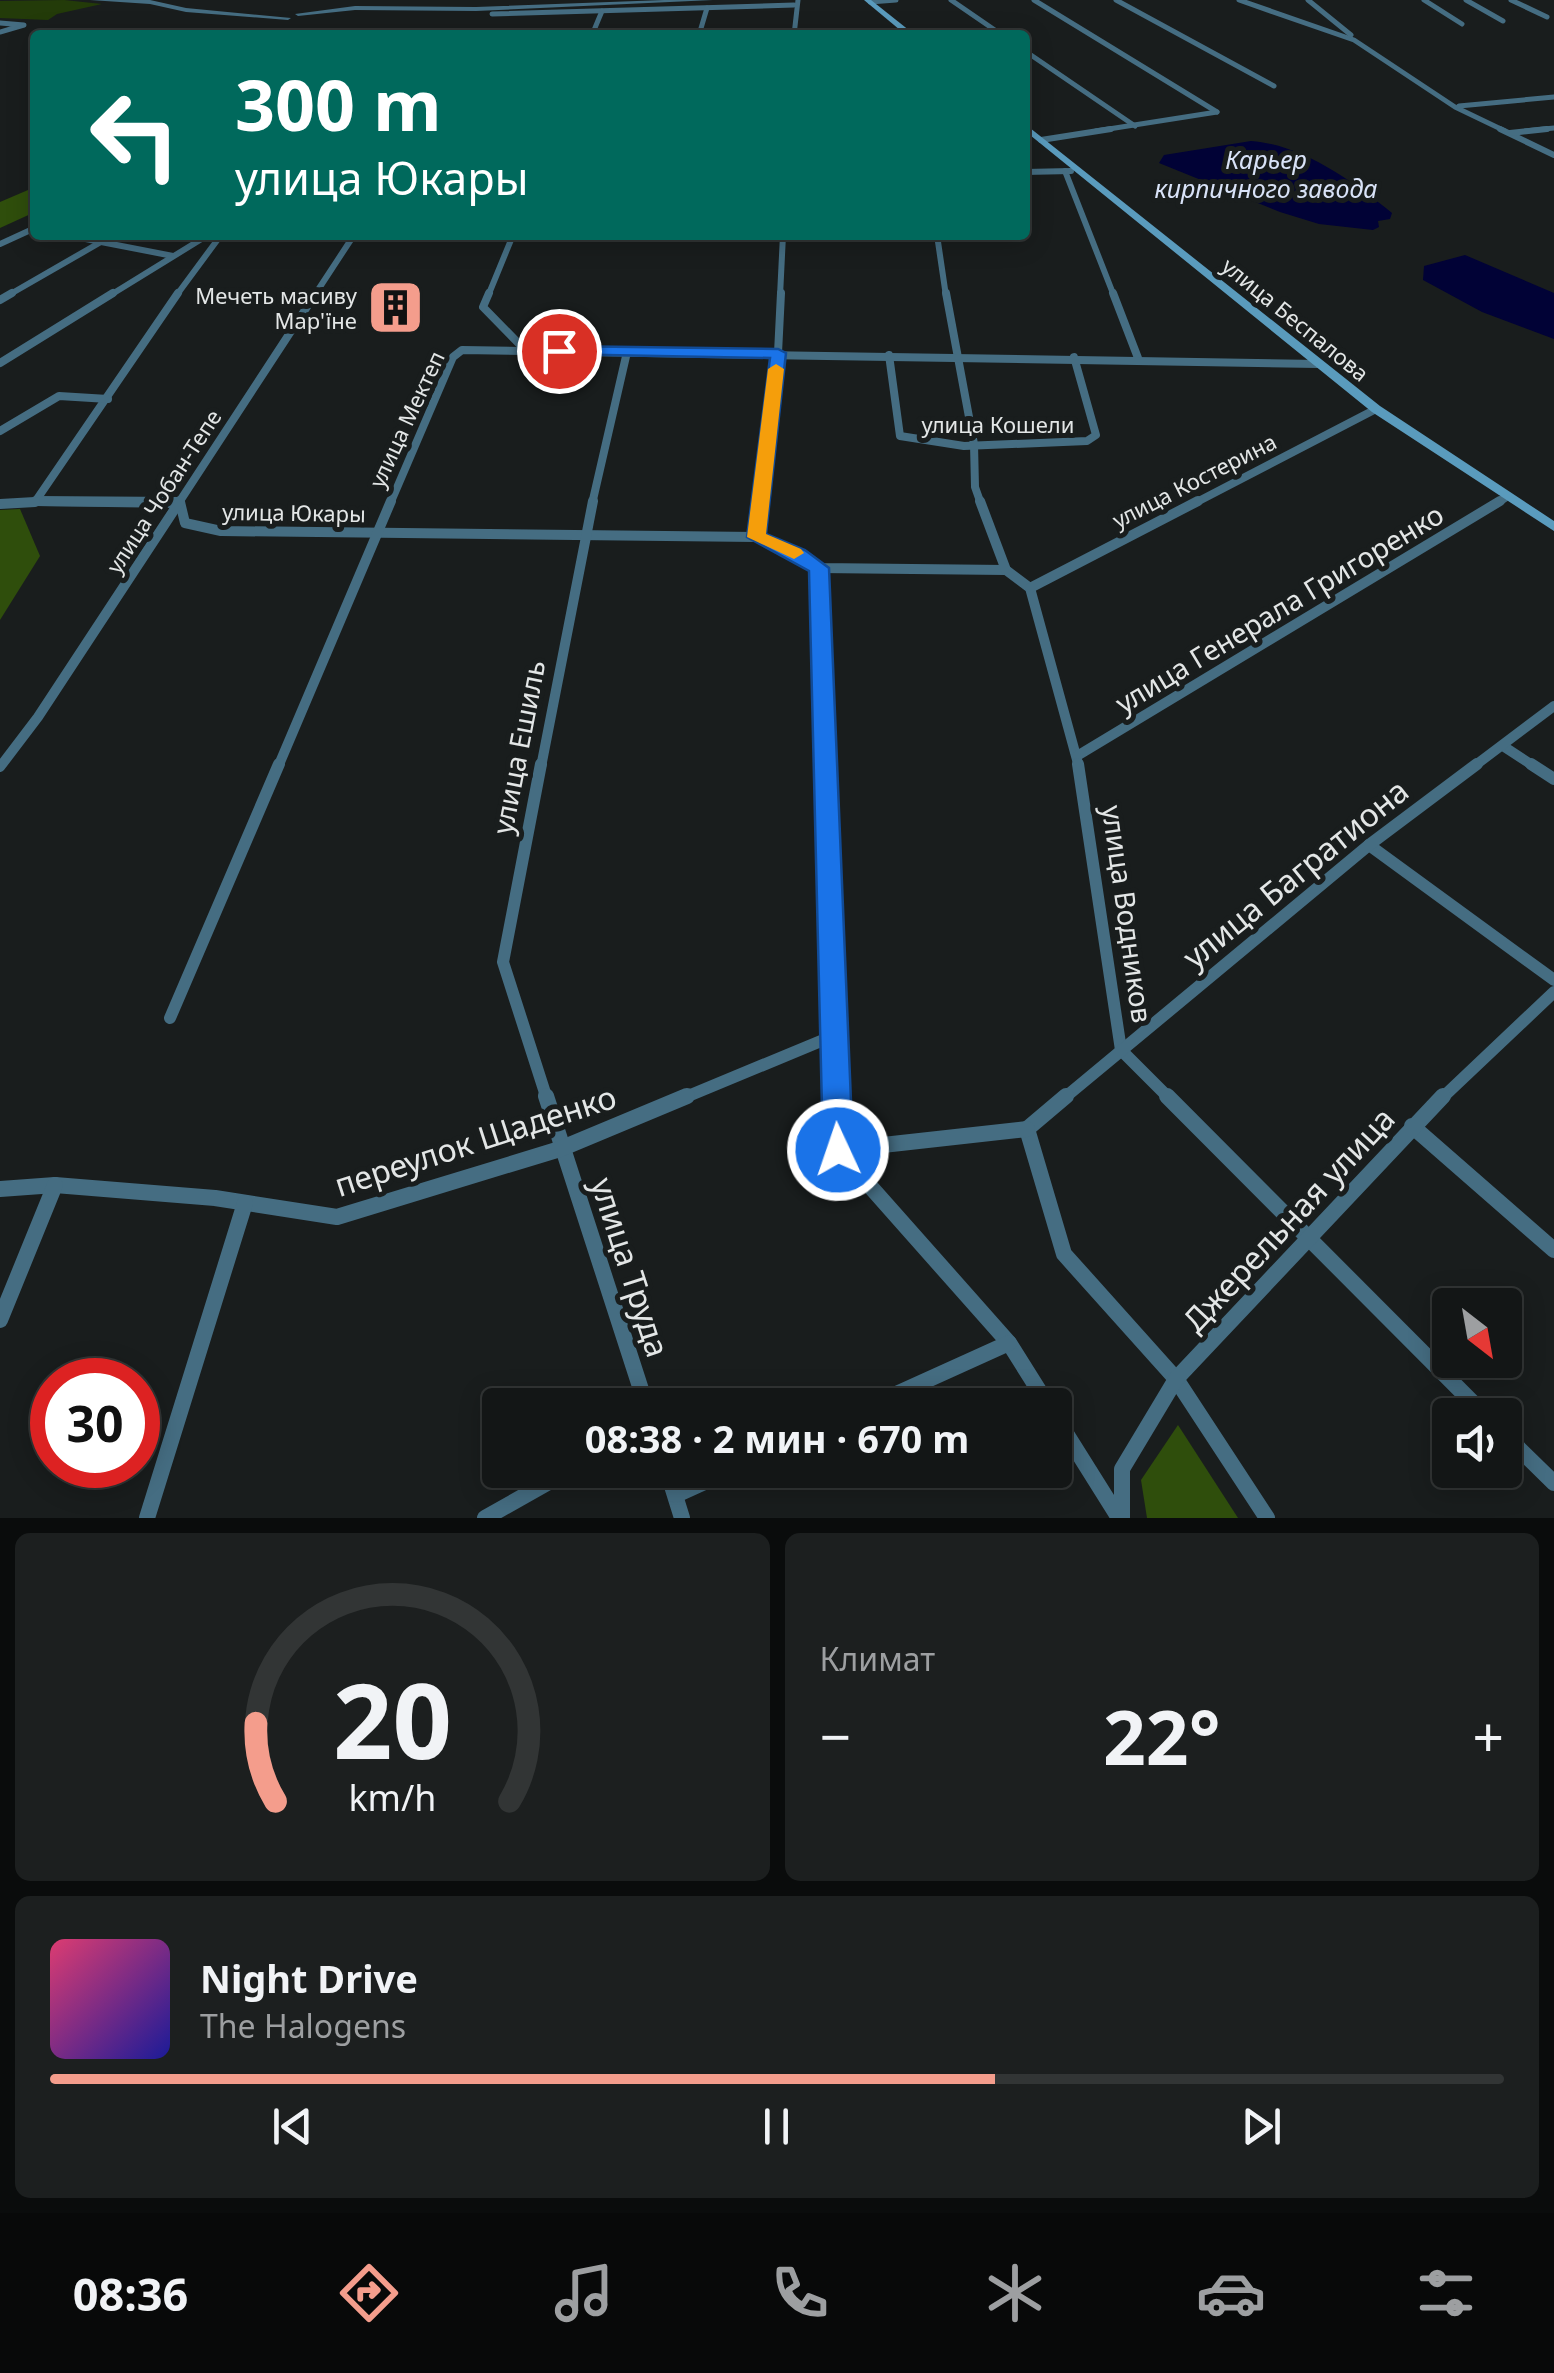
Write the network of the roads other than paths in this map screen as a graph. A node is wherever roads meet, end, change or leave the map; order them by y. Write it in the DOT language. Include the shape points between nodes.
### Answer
graph roads {
  1 [pos="94,0"];
  2 [pos="896,0"];
  3 [pos="952,0"];
  4 [pos="1034,0"];
  5 [pos="1116,0"];
  6 [pos="1239,0"];
  7 [pos="1308,0"];
  8 [pos="1424,0"];
  9 [pos="1466,0"];
  10 [pos="1511,0"];
  11 [pos="654,1"];
  12 [pos="869,1"];
  13 [pos="796,2"];
  14 [pos="476,4"];
  15 [pos="709,4"];
  16 [pos="602,11"];
  17 [pos="492,14"];
  18 [pos="1547,17"];
  19 [pos="1503,20"];
  20 [pos="0,23"];
  21 [pos="1462,24"];
  22 [pos="594,30"];
  23 [pos="701,30"];
  24 [pos="794,30"];
  25 [pos="905,30"];
  26 [pos="995,30"];
  27 [pos="0,32"];
  28 [pos="1354,40"];
  29 [pos="1030,53"];
  30 [pos="1274,86"];
  31 [pos="1554,97"];
  32 [pos="1455,107"];
  33 [pos="1135,126"];
  34 [pos="1554,128"];
  35 [pos="1030,131"];
  36 [pos="1510,133"];
  37 [pos="1041,140"];
  38 [pos="1554,155"];
  39 [pos="1065,171"];
  40 [pos="1080,171"];
  41 [pos="1030,172"];
  42 [pos="30,230"];
  43 [pos="87,240"];
  44 [pos="105,240"];
  45 [pos="199,240"];
  46 [pos="217,240"];
  47 [pos="351,240"];
  48 [pos="512,240"];
  49 [pos="784,240"];
  50 [pos="938,240"];
  51 [pos="100,243"];
  52 [pos="0,244"];
  53 [pos="172,256"];
  54 [pos="0,300"];
  55 [pos="525,350"];
  56 [pos="628,352"];
  57 [pos="778,353"];
  58 [pos="889,354"];
  59 [pos="955,356"];
  60 [pos="1074,357"];
  61 [pos="1138,358"];
  62 [pos="0,363"];
  63 [pos="1318,364"];
  64 [pos="108,399"];
  65 [pos="1376,408"];
  66 [pos="0,431"];
  67 [pos="974,444"];
  68 [pos="1505,498"];
  69 [pos="36,502"];
  70 [pos="180,502"];
  71 [pos="0,504"];
  72 [pos="1554,527"];
  73 [pos="377,531"];
  74 [pos="585,535"];
  75 [pos="756,537"];
  76 [pos="819,568"];
  77 [pos="1006,570"];
  78 [pos="1030,588"];
  79 [pos="1554,706"];
  80 [pos="1503,746"];
  81 [pos="1077,756"];
  82 [pos="0,766"];
  83 [pos="1554,779"];
  84 [pos="1370,845"];
  85 [pos="1554,980"];
  86 [pos="1554,992"];
  87 [pos="170,1018"];
  88 [pos="834,1036"];
  89 [pos="1121,1050"];
  90 [pos="1412,1126"];
  91 [pos="1027,1129"];
  92 [pos="560,1148"];
  93 [pos="838,1150"];
  94 [pos="55,1185"];
  95 [pos="0,1189"];
  96 [pos="245,1203"];
  97 [pos="1308,1242"];
  98 [pos="1554,1250"];
  99 [pos="0,1320"];
  100 [pos="1008,1342"];
  101 [pos="1176,1379"];
  102 [pos="640,1388"];
  103 [pos="909,1388"];
  104 [pos="1037,1388"];
  105 [pos="1468,1398"];
  106 [pos="1072,1443"];
  107 [pos="1522,1452"];
  108 [pos="1554,1483"];
  109 [pos="538,1488"];
  110 [pos="673,1488"];
  111 [pos="691,1488"];
  112 [pos="676,1495"];
  113 [pos="147,1518"];
  114 [pos="485,1518"];
  115 [pos="682,1518"];
  116 [pos="1120,1518"];
  117 [pos="1267,1518"];
  1 -- 14 [label="street" via="274,19"];
  2 -- 12 [label="street"];
  3 -- 26 [label="street"];
  4 -- 33 [label="street" via="1217,112"];
  5 -- 30 [label="street"];
  6 -- 28 [label="street"];
  7 -- 28 [label="street"];
  8 -- 21 [label="street"];
  9 -- 19 [label="street"];
  10 -- 18 [label="street"];
  11 -- 14 [label="street"];
  11 -- 15 [label="street"];
  12 -- 25 [label="main road"];
  13 -- 15 [label="street"];
  13 -- 24 [label="street"];
  15 -- 16 [label="street"];
  15 -- 23 [label="street"];
  16 -- 17 [label="street"];
  16 -- 22 [label="street"];
  20 -- 27 [label="street" via="24,26"];
  28 -- 32 [label="street"];
  29 -- 33 [label="street"];
  31 -- 32 [label="street"];
  32 -- 36 [label="street"];
  33 -- 37 [label="street"];
  34 -- 36 [label="street"];
  35 -- 37 [label="main road, улица Беспалова"];
  36 -- 38 [label="street"];
  37 -- 40 [label="main road, улица Беспалова"];
  39 -- 40 [label="street"];
  39 -- 41 [label="street"];
  39 -- 61 [label="street"];
  40 -- 63 [label="main road, улица Беспалова"];
  42 -- 52 [label="street"];
  43 -- 51 [label="street"];
  44 -- 51 [label="street"];
  45 -- 53 [label="street"];
  46 -- 64 [label="street"];
  47 -- 70 [label="street, улица Чобан-Тепе"];
  48 -- 55 [label="street" via="483,307"];
  49 -- 57 [label="street"];
  50 -- 59 [label="street"];
  51 -- 53 [label="street"];
  51 -- 54 [label="street"];
  53 -- 62 [label="street"];
  55 -- 56 [label="street, улица Мектеп"];
  55 -- 73 [label="street, улица Мектеп" via="476,347 453,357"];
  56 -- 57 [label="street, улица Мектеп"];
  56 -- 74 [label="street, улица Ешиль"];
  57 -- 58 [label="street, улица Мектеп"];
  57 -- 75 [label="street"];
  58 -- 59 [label="street, улица Мектеп"];
  58 -- 67 [label="street, улица Кошели" via="900,436"];
  59 -- 60 [label="street, улица Мектеп"];
  59 -- 67 [label="street"];
  60 -- 61 [label="street, улица Мектеп"];
  60 -- 67 [label="street, улица Кошели" via="1096,436"];
  61 -- 63 [label="street, улица Мектеп"];
  63 -- 65 [label="main road, улица Беспалова"];
  64 -- 66 [label="street" via="59,396"];
  64 -- 69 [label="street"];
  65 -- 68 [label="main road, улица Беспалова"];
  65 -- 78 [label="street, улица Костерина"];
  67 -- 77 [label="street" via="975,487"];
  68 -- 72 [label="main road, улица Беспалова"];
  68 -- 81 [label="street, улица Генерала Григоренко"];
  69 -- 70 [label="street"];
  69 -- 71 [label="street"];
  70 -- 73 [label="street, улица Юкары" via="185,523 222,531"];
  70 -- 82 [label="street, улица Чобан-Тепе"];
  73 -- 74 [label="street, улица Юкары"];
  73 -- 87 [label="street, улица Мектеп"];
  74 -- 75 [label="street, улица Юкары"];
  74 -- 92 [label="street, улица Ешиль" via="502,962"];
  75 -- 76 [label="street, улица Юкары"];
  76 -- 77 [label="street, улица Юкары"];
  76 -- 88 [label="street"];
  77 -- 78 [label="street"];
  78 -- 81 [label="street, улица Водников"];
  79 -- 80 [label="street, улица Багратиона"];
  80 -- 83 [label="street"];
  80 -- 84 [label="street, улица Багратиона"];
  81 -- 89 [label="street, улица Водников"];
  84 -- 85 [label="street"];
  84 -- 89 [label="street, улица Багратиона"];
  86 -- 90 [label="street, Джерельная улица"];
  88 -- 92 [label="street, переулок Щаденко"];
  88 -- 93 [label="street"];
  89 -- 91 [label="street, улица Багратиона"];
  89 -- 97 [label="street, улица Водников"];
  90 -- 97 [label="street, Джерельная улица"];
  90 -- 98 [label="street"];
  91 -- 93 [label="street"];
  91 -- 101 [label="street" via="1064,1254"];
  92 -- 96 [label="street, переулок Щаденко" via="337,1217"];
  92 -- 102 [label="street, улица Труда"];
  93 -- 100 [label="street"];
  94 -- 95 [label="street, переулок Щаденко"];
  94 -- 96 [label="street, переулок Щаденко"];
  94 -- 99 [label="street"];
  96 -- 113 [label="street"];
  97 -- 101 [label="street, Джерельная улица"];
  97 -- 105 [label="street, улица Водников"];
  100 -- 103 [label="street"];
  100 -- 104 [label="street"];
  101 -- 116 [label="street, Джерельная улица" via="1122,1469"];
  101 -- 117 [label="street"];
  106 -- 116 [label="street"];
  107 -- 108 [label="street"];
  109 -- 114 [label="street"];
  110 -- 112 [label="street"];
  111 -- 112 [label="street"];
  112 -- 115 [label="street"];
}
